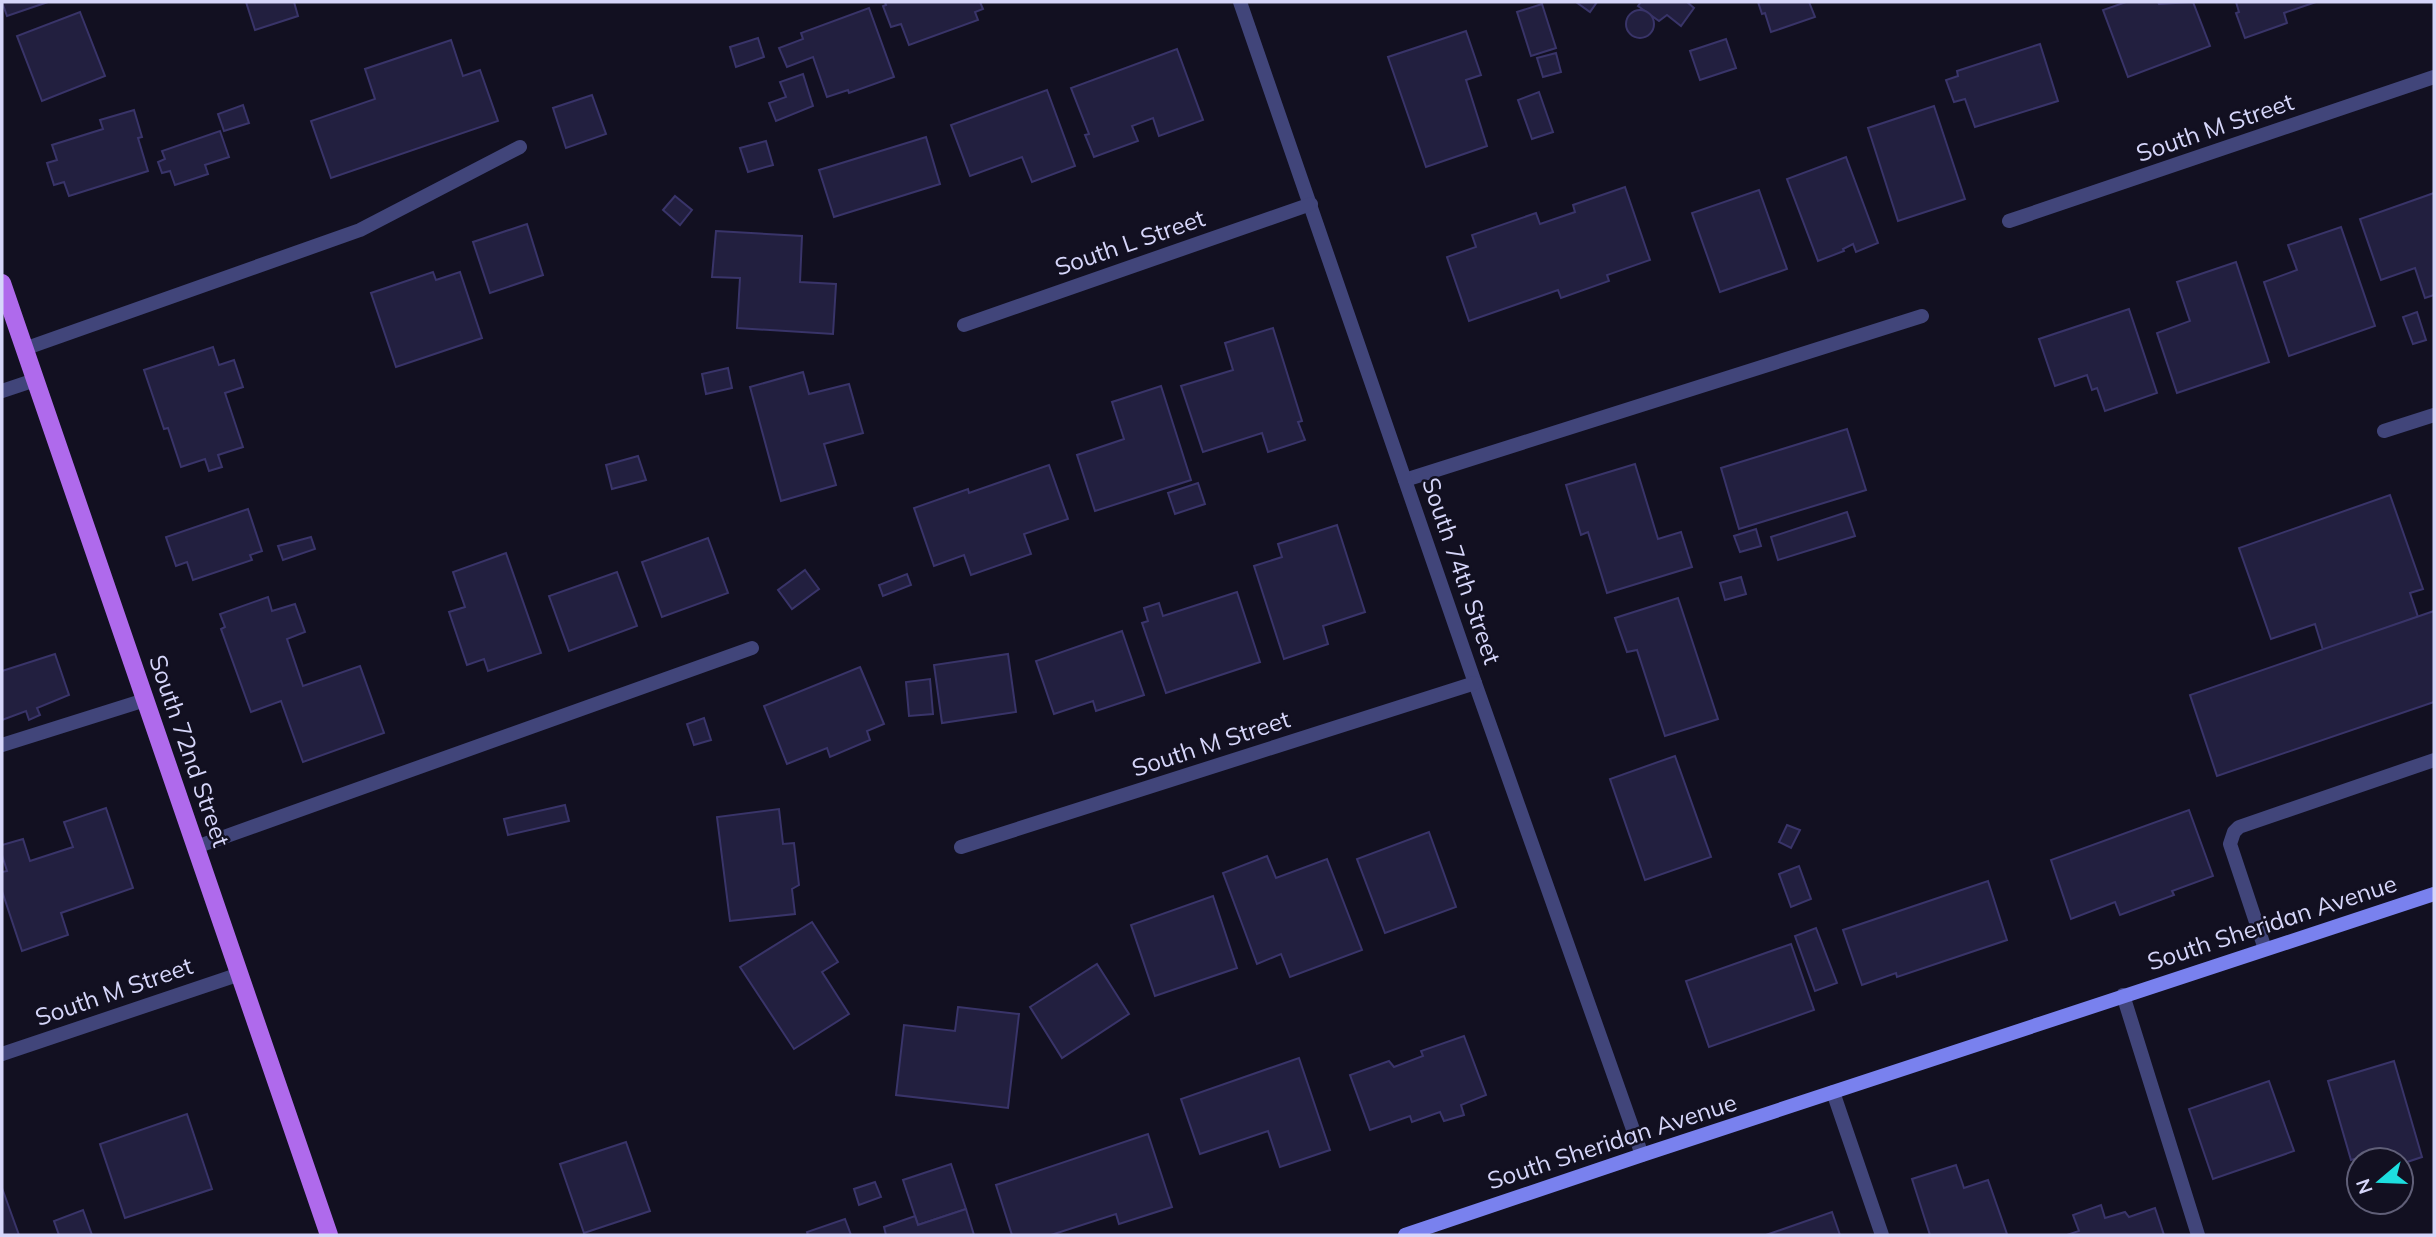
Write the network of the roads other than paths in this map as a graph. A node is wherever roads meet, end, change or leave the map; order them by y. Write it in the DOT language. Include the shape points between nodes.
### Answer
graph roads {
  1 [pos="1240,2"];
  2 [pos="2434,77"];
  3 [pos="520,147"];
  4 [pos="1311,204"];
  5 [pos="2010,221"];
  6 [pos="2,282"];
  7 [pos="1922,316"];
  8 [pos="964,325"];
  9 [pos="24,349"];
  10 [pos="35,380"];
  11 [pos="2,391"];
  12 [pos="2434,415"];
  13 [pos="2384,431"];
  14 [pos="1405,480"];
  15 [pos="752,648"];
  16 [pos="1475,683"];
  17 [pos="145,700"];
  18 [pos="2,745"];
  19 [pos="2434,760"];
  20 [pos="196,847"];
  21 [pos="961,847"];
  22 [pos="2434,894"];
  23 [pos="2265,949"];
  24 [pos="240,974"];
  25 [pos="2123,995"];
  26 [pos="2,1054"];
  27 [pos="1833,1092"];
  28 [pos="1642,1155"];
  29 [pos="329,1235"];
  30 [pos="1405,1235"];
  31 [pos="1882,1235"];
  32 [pos="2198,1235"];
  1 -- 4 [label="street, South 74th Street"];
  2 -- 5 [label="street, South M Street"];
  3 -- 9 [label="street" via="360,230"];
  4 -- 8 [label="street, South L Street"];
  4 -- 14 [label="street, South 74th Street"];
  6 -- 9 [label="main road, South 72nd Street"];
  7 -- 14 [label="street"];
  9 -- 10 [label="main road, South 72nd Street"];
  10 -- 11 [label="street"];
  10 -- 17 [label="main road, South 72nd Street"];
  12 -- 13 [label="street"];
  14 -- 16 [label="street, South 74th Street"];
  15 -- 20 [label="street"];
  16 -- 21 [label="street, South M Street"];
  16 -- 28 [label="street, South 74th Street"];
  17 -- 18 [label="street"];
  17 -- 20 [label="main road, South 72nd Street"];
  19 -- 23 [label="street" via="2234,832 2230,844"];
  20 -- 24 [label="main road, South 72nd Street"];
  22 -- 23 [label="street, South Sheridan Avenue"];
  23 -- 25 [label="street, South Sheridan Avenue"];
  24 -- 26 [label="street, South M Street"];
  24 -- 29 [label="main road, South 72nd Street"];
  25 -- 27 [label="street, South Sheridan Avenue"];
  25 -- 32 [label="street, South Sheridan Avenue"];
  27 -- 28 [label="street, South Sheridan Avenue"];
  27 -- 31 [label="street"];
  28 -- 30 [label="street, South Sheridan Avenue"];
}
